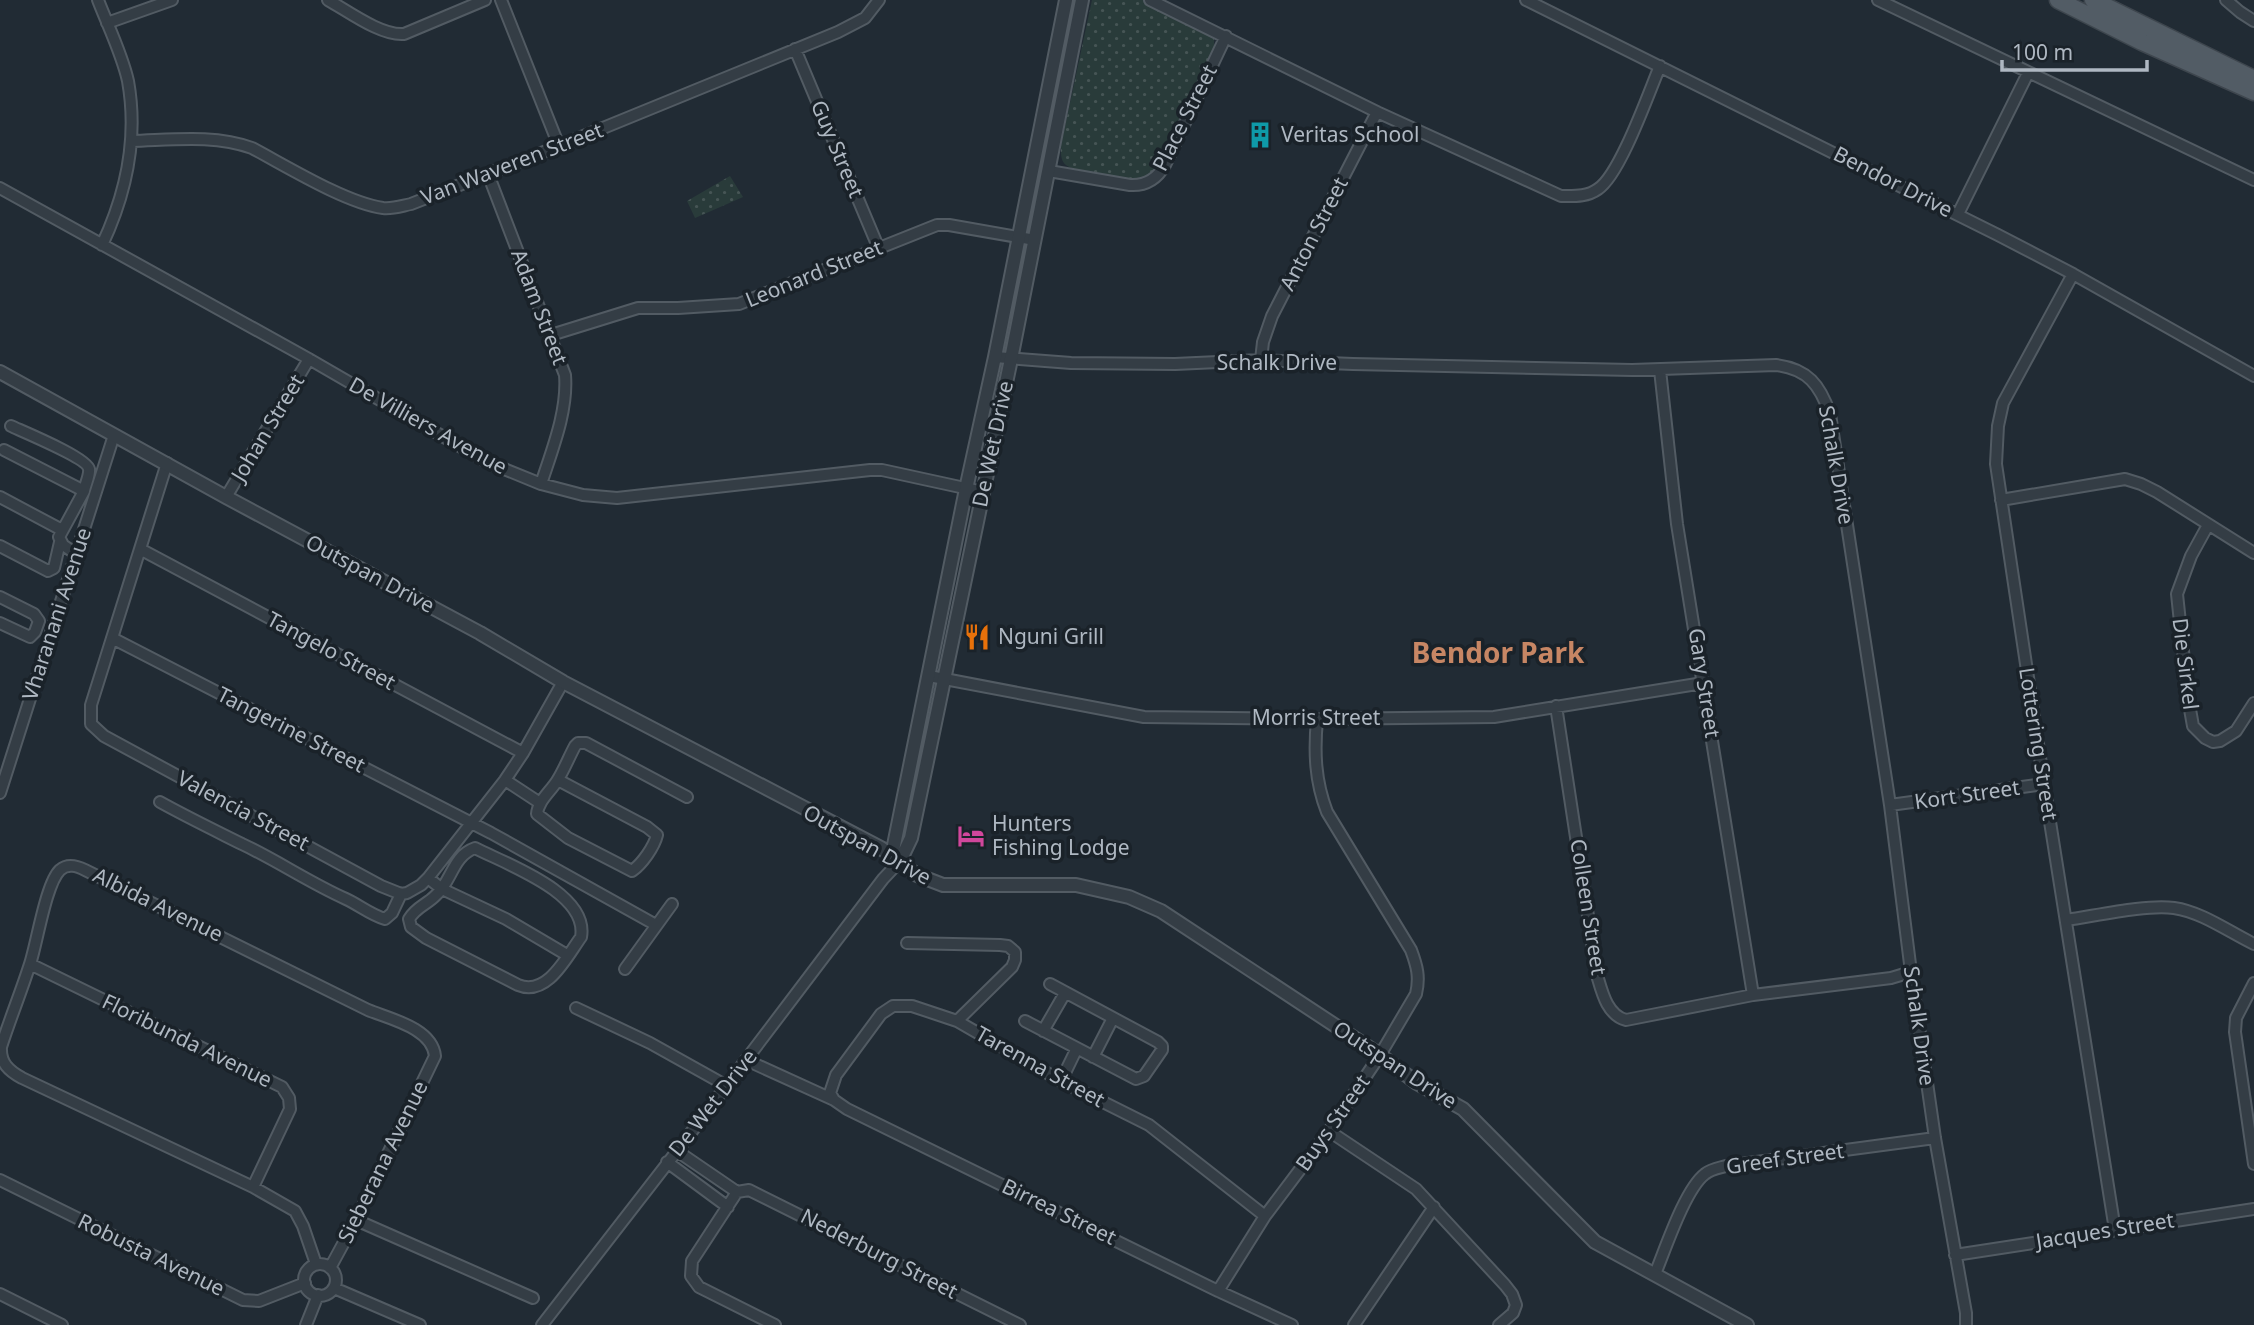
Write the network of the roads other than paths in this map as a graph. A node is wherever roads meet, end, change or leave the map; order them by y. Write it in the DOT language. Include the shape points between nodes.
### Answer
graph roads {
  1 [pos="98,0"];
  2 [pos="172,0"];
  3 [pos="328,0"];
  4 [pos="485,0"];
  5 [pos="501,0"];
  6 [pos="879,0"];
  7 [pos="1066,0"];
  8 [pos="1082,0"];
  9 [pos="1150,0"];
  10 [pos="1526,0"];
  11 [pos="1878,0"];
  12 [pos="2058,0"];
  13 [pos="2092,0"];
  14 [pos="2226,0"];
  15 [pos="2254,21"];
  16 [pos="107,23"];
  17 [pos="1226,36"];
  18 [pos="795,49"];
  19 [pos="1660,66"];
  20 [pos="2028,73"];
  21 [pos="2254,79"];
  22 [pos="2254,92"];
  23 [pos="1377,112"];
  24 [pos="131,141"];
  25 [pos="559,146"];
  26 [pos="1049,171"];
  27 [pos="488,174"];
  28 [pos="2254,180"];
  29 [pos="0,188"];
  30 [pos="1958,214"];
  31 [pos="1018,237"];
  32 [pos="1035,240"];
  33 [pos="102,245"];
  34 [pos="879,249"];
  35 [pos="2073,274"];
  36 [pos="551,335"];
  37 [pos="995,357"];
  38 [pos="309,359"];
  39 [pos="1011,359"];
  40 [pos="1261,360"];
  41 [pos="1660,370"];
  42 [pos="0,372"];
  43 [pos="2254,376"];
  44 [pos="11,426"];
  45 [pos="114,435"];
  46 [pos="4,450"];
  47 [pos="167,463"];
  48 [pos="541,484"];
  49 [pos="966,489"];
  50 [pos="84,491"];
  51 [pos="982,492"];
  52 [pos="226,497"];
  53 [pos="0,498"];
  54 [pos="2001,500"];
  55 [pos="2208,525"];
  56 [pos="61,536"];
  57 [pos="0,545"];
  58 [pos="140,549"];
  59 [pos="2254,552"];
  60 [pos="76,554"];
  61 [pos="0,597"];
  62 [pos="0,623"];
  63 [pos="35,632"];
  64 [pos="49,637"];
  65 [pos="112,638"];
  66 [pos="929,676"];
  67 [pos="944,679"];
  68 [pos="563,682"];
  69 [pos="1703,683"];
  70 [pos="2254,703"];
  71 [pos="1556,706"];
  72 [pos="1317,719"];
  73 [pos="523,753"];
  74 [pos="505,780"];
  75 [pos="558,780"];
  76 [pos="2044,785"];
  77 [pos="0,793"];
  78 [pos="687,797"];
  79 [pos="160,802"];
  80 [pos="540,803"];
  81 [pos="1890,805"];
  82 [pos="470,823"];
  83 [pos="896,858"];
  84 [pos="428,878"];
  85 [pos="442,889"];
  86 [pos="401,894"];
  87 [pos="672,904"];
  88 [pos="2066,920"];
  89 [pos="656,925"];
  90 [pos="907,943"];
  91 [pos="2254,944"];
  92 [pos="567,955"];
  93 [pos="30,964"];
  94 [pos="625,969"];
  95 [pos="1911,972"];
  96 [pos="1050,984"];
  97 [pos="2254,984"];
  98 [pos="1065,993"];
  99 [pos="1753,995"];
  100 [pos="576,1008"];
  101 [pos="1113,1018"];
  102 [pos="957,1021"];
  103 [pos="1024,1021"];
  104 [pos="1043,1031"];
  105 [pos="1077,1048"];
  106 [pos="1380,1055"];
  107 [pos="435,1056"];
  108 [pos="1093,1057"];
  109 [pos="746,1060"];
  110 [pos="1061,1081"];
  111 [pos="727,1086"];
  112 [pos="832,1096"];
  113 [pos="1329,1131"];
  114 [pos="1935,1138"];
  115 [pos="677,1151"];
  116 [pos="667,1162"];
  117 [pos="2254,1164"];
  118 [pos="0,1180"];
  119 [pos="253,1187"];
  120 [pos="737,1192"];
  121 [pos="728,1207"];
  122 [pos="1434,1207"];
  123 [pos="2254,1209"];
  124 [pos="1265,1216"];
  125 [pos="356,1220"];
  126 [pos="2115,1230"];
  127 [pos="1955,1255"];
  128 [pos="316,1264"];
  129 [pos="330,1268"];
  130 [pos="1655,1274"];
  131 [pos="305,1283"];
  132 [pos="334,1288"];
  133 [pos="1218,1291"];
  134 [pos="0,1294"];
  135 [pos="318,1296"];
  136 [pos="533,1297"];
  137 [pos="62,1325"];
  138 [pos="306,1325"];
  139 [pos="420,1325"];
  140 [pos="542,1325"];
  141 [pos="775,1325"];
  142 [pos="1020,1325"];
  143 [pos="1293,1325"];
  144 [pos="1354,1325"];
  145 [pos="1499,1325"];
  146 [pos="1747,1325"];
  147 [pos="1966,1325"];
  1 -- 16 [label="street"];
  2 -- 16 [label="street"];
  3 -- 4 [label="street" via="394,34"];
  5 -- 25 [label="street"];
  6 -- 18 [label="street, Van Waveren Street" via="856,24"];
  7 -- 31 [label="street, De Wet Drive"];
  8 -- 26 [label="street, De Wet Drive"];
  9 -- 17 [label="street"];
  10 -- 19 [label="street, Bendor Drive"];
  11 -- 20 [label="street"];
  12 -- 22 [label="main road"];
  13 -- 21 [label="main road"];
  14 -- 15 [label="street"];
  16 -- 24 [label="street" via="128,81"];
  17 -- 23 [label="street"];
  17 -- 26 [label="street, Place Street" via="1165,165 1153,179 1130,185"];
  18 -- 25 [label="street, Van Waveren Street"];
  18 -- 34 [label="street, Guy Street"];
  19 -- 23 [label="street" via="1609,178 1601,188 1576,196 1538,187"];
  19 -- 30 [label="street, Bendor Drive"];
  20 -- 28 [label="street"];
  20 -- 30 [label="street"];
  23 -- 40 [label="street, Anton Street" via="1272,316"];
  24 -- 27 [label="street, Van Waveren Street" via="236,142 348,197 382,208 411,204"];
  24 -- 33 [label="street" via="123,189"];
  25 -- 27 [label="street, Van Waveren Street"];
  26 -- 32 [label="street, De Wet Drive"];
  27 -- 36 [label="street, Adam Street"];
  29 -- 33 [label="street, De Villiers Avenue"];
  30 -- 35 [label="street, Bendor Drive"];
  31 -- 32 [label="street, Leonard Street"];
  31 -- 34 [label="street, Leonard Street" via="937,225"];
  31 -- 37 [label="street, De Wet Drive"];
  32 -- 39 [label="street, De Wet Drive"];
  33 -- 38 [label="street, De Villiers Avenue"];
  34 -- 36 [label="street, Leonard Street" via="739,304 638,308"];
  35 -- 43 [label="street, Bendor Drive"];
  35 -- 54 [label="street, Lottering Street" via="2000,413 1996,464"];
  36 -- 48 [label="street, Adam Street" via="566,388"];
  37 -- 39 [label="street, Schalk Drive"];
  37 -- 49 [label="street, De Wet Drive"];
  38 -- 48 [label="street, De Villiers Avenue" via="471,453"];
  38 -- 52 [label="street, Johan Street"];
  39 -- 40 [label="street, Schalk Drive" via="1163,364"];
  39 -- 51 [label="street, De Wet Drive"];
  40 -- 41 [label="street, Schalk Drive"];
  41 -- 69 [label="street, Gary Street" via="1677,524"];
  41 -- 81 [label="street, Schalk Drive" via="1793,367 1823,394 1830,414"];
  42 -- 45 [label="street, Outspan Drive"];
  44 -- 50 [label="street" via="88,466"];
  45 -- 47 [label="street, Outspan Drive"];
  45 -- 60 [label="street, Vharanani Avenue"];
  46 -- 50 [label="street"];
  47 -- 52 [label="street, Outspan Drive"];
  47 -- 58 [label="street, Valencia Street"];
  48 -- 49 [label="street, De Villiers Avenue" via="617,498 882,470"];
  49 -- 51 [label="street, De Villiers Avenue"];
  49 -- 66 [label="street, De Wet Drive"];
  50 -- 56 [label="street"];
  51 -- 67 [label="street, De Wet Drive"];
  52 -- 68 [label="street, Outspan Drive"];
  53 -- 56 [label="street"];
  54 -- 55 [label="street" via="2125,479 2157,492"];
  54 -- 76 [label="street, Lottering Street"];
  55 -- 59 [label="street"];
  55 -- 70 [label="street, Die Sirkel" via="2190,556 2177,594 2193,726 2205,738 2220,741 2236,731"];
  56 -- 57 [label="street" via="54,568 48,571"];
  56 -- 60 [label="street"];
  58 -- 65 [label="street, Valencia Street"];
  58 -- 73 [label="street, Tangelo Street"];
  60 -- 64 [label="street, Vharanani Avenue"];
  61 -- 63 [label="street" via="36,617"];
  62 -- 63 [label="street" via="27,636"];
  63 -- 64 [label="street"];
  64 -- 77 [label="street, Vharanani Avenue"];
  65 -- 82 [label="street, Tangerine Street"];
  65 -- 86 [label="street, Valencia Street" via="89,713 97,732"];
  66 -- 67 [label="street, Morris Street"];
  66 -- 83 [label="street, De Wet Drive"];
  67 -- 72 [label="street, Morris Street" via="1144,717"];
  67 -- 83 [label="street, De Wet Drive" via="911,838"];
  68 -- 73 [label="street"];
  68 -- 83 [label="street, Outspan Drive"];
  69 -- 71 [label="street, Morris Street"];
  69 -- 99 [label="street, Gary Street"];
  71 -- 72 [label="street, Morris Street" via="1494,717"];
  71 -- 99 [label="street, Colleen Street" via="1597,975 1608,1006 1626,1020"];
  72 -- 106 [label="street, Buys Street" via="1315,772 1327,812 1411,950 1418,971 1416,994"];
  73 -- 74 [label="street"];
  74 -- 80 [label="street"];
  74 -- 82 [label="street"];
  75 -- 78 [label="street" via="575,746 586,743"];
  75 -- 80 [label="street"];
  75 -- 80 [label="street" via="654,832 657,838 638,867 625,869 568,838 537,814"];
  76 -- 81 [label="street, Kort Street"];
  76 -- 88 [label="street, Lottering Street"];
  79 -- 86 [label="street" via="377,917 389,917"];
  81 -- 95 [label="street, Schalk Drive"];
  82 -- 84 [label="street"];
  82 -- 89 [label="street, Tangerine Street"];
  83 -- 106 [label="street, Outspan Drive" via="924,879 943,885 1076,885 1129,897 1161,911"];
  83 -- 109 [label="street, De Wet Drive"];
  84 -- 85 [label="street"];
  84 -- 86 [label="street"];
  85 -- 92 [label="street"];
  85 -- 92 [label="street" via="460,857 475,848 549,886 567,899 582,930"];
  85 -- 92 [label="street" via="415,909 409,922 426,938 530,989 555,973"];
  87 -- 89 [label="street"];
  88 -- 91 [label="street" via="2176,908"];
  88 -- 126 [label="street, Lottering Street"];
  89 -- 94 [label="street"];
  90 -- 102 [label="street" via="1000,945 1014,952 1012,967"];
  93 -- 107 [label="street, Albida Avenue" via="52,883 65,866 75,866 415,1030 430,1041"];
  93 -- 119 [label="street, Albida Avenue" via="1,1047 9,1071"];
  93 -- 119 [label="street, Floribunda Avenue" via="282,1087 290,1109"];
  95 -- 99 [label="street, Colleen Street"];
  95 -- 114 [label="street, Schalk Drive"];
  96 -- 98 [label="street"];
  97 -- 117 [label="street" via="2236,1018 2235,1032"];
  98 -- 101 [label="street"];
  98 -- 104 [label="street"];
  100 -- 111 [label="street"];
  101 -- 108 [label="street"];
  101 -- 108 [label="street" via="1158,1042 1162,1050 1141,1079"];
  102 -- 110 [label="street, Tarenna Street"];
  102 -- 112 [label="street, Tarenna Street" via="912,1006 886,1010 836,1075"];
  103 -- 104 [label="street"];
  104 -- 105 [label="street"];
  105 -- 108 [label="street"];
  105 -- 110 [label="street"];
  106 -- 113 [label="street, Buys Street"];
  106 -- 130 [label="street, Outspan Drive" via="1472,1116 1595,1242"];
  107 -- 125 [label="street, Sieberana Avenue"];
  109 -- 111 [label="street, De Wet Drive"];
  109 -- 112 [label="street, Birrea Street"];
  110 -- 124 [label="street, Tarenna Street" via="1157,1131"];
  111 -- 115 [label="street, De Wet Drive"];
  112 -- 133 [label="street, Birrea Street" via="860,1115"];
  113 -- 122 [label="street" via="1407,1182"];
  113 -- 124 [label="street, Buys Street"];
  114 -- 127 [label="street, Schalk Drive"];
  114 -- 130 [label="street, Greef Street" via="1706,1173 1686,1203"];
  115 -- 116 [label="street, De Wet Drive"];
  115 -- 120 [label="street, Nederburg Street"];
  116 -- 121 [label="street"];
  116 -- 140 [label="street, De Wet Drive"];
  118 -- 131 [label="street, Robusta Avenue" via="243,1300 259,1301"];
  119 -- 128 [label="street, Albida Avenue" via="295,1211"];
  120 -- 121 [label="street"];
  120 -- 142 [label="street, Nederburg Street" via="750,1190"];
  121 -- 141 [label="street" via="692,1261 691,1276 699,1287"];
  122 -- 144 [label="street"];
  122 -- 145 [label="street" via="1512,1294 1513,1313"];
  123 -- 126 [label="street, Jacques Street"];
  124 -- 133 [label="street, Buys Street"];
  125 -- 129 [label="street, Sieberana Avenue"];
  125 -- 136 [label="street"];
  126 -- 127 [label="street, Jacques Street"];
  127 -- 147 [label="street, Schalk Drive"];
  128 -- 129 [label="street"];
  128 -- 131 [label="street" via="309,1268"];
  129 -- 132 [label="street" via="336,1279"];
  130 -- 146 [label="street, Outspan Drive"];
  131 -- 135 [label="street"];
  132 -- 135 [label="street"];
  132 -- 139 [label="street"];
  133 -- 143 [label="street, Birrea Street"];
  134 -- 137 [label="street"];
  135 -- 138 [label="street"];
}
